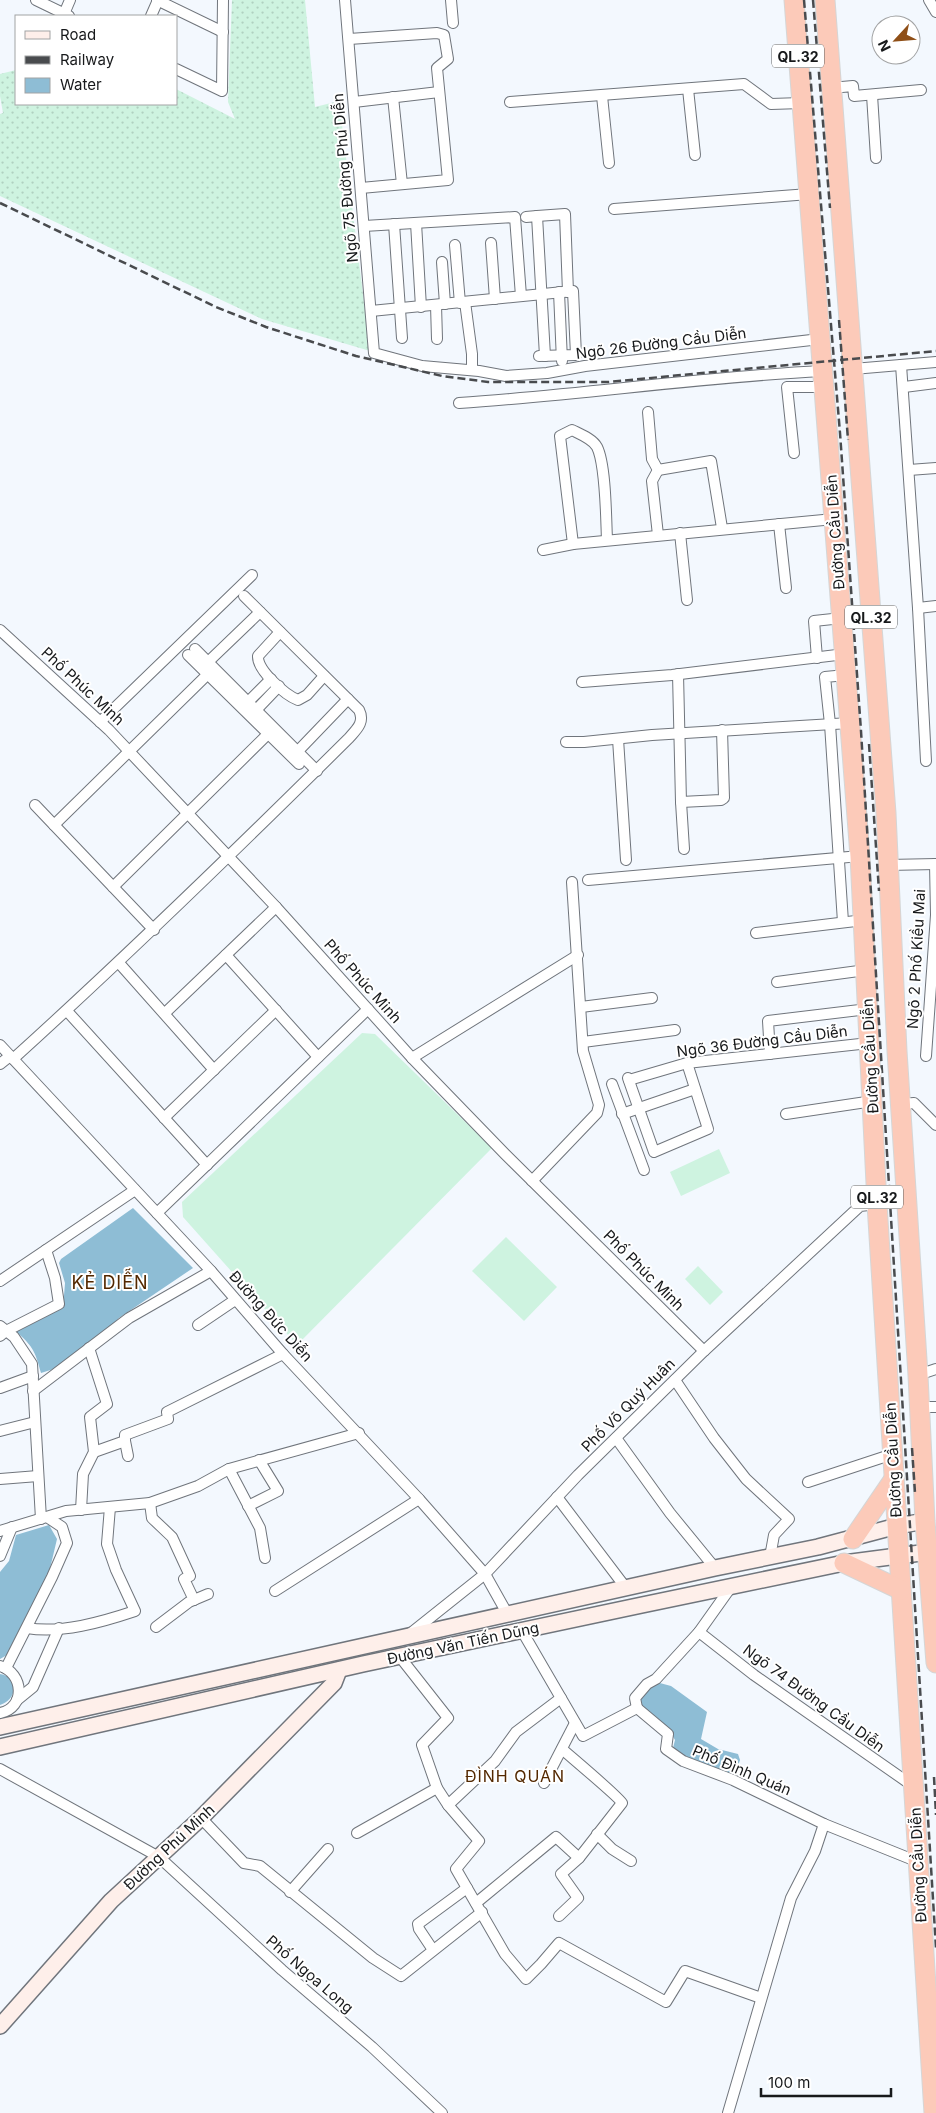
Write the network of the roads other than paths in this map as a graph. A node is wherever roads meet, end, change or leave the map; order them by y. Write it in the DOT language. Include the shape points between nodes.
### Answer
graph roads {
  1 [pos="36,0"];
  2 [pos="70,0"];
  3 [pos="158,0"];
  4 [pos="223,0"];
  5 [pos="345,0"];
  6 [pos="451,0"];
  7 [pos="794,0"];
  8 [pos="824,0"];
  9 [pos="929,0"];
  10 [pos="936,12"];
  11 [pos="66,15"];
  12 [pos="151,15"];
  13 [pos="453,23"];
  14 [pos="223,32"];
  15 [pos="349,39"];
  16 [pos="178,69"];
  17 [pos="832,88"];
  18 [pos="688,89"];
  19 [pos="921,90"];
  20 [pos="439,92"];
  21 [pos="872,95"];
  22 [pos="602,96"];
  23 [pos="393,97"];
  24 [pos="354,102"];
  25 [pos="510,102"];
  26 [pos="802,107"];
  27 [pos="833,110"];
  28 [pos="695,155"];
  29 [pos="876,158"];
  30 [pos="609,163"];
  31 [pos="402,184"];
  32 [pos="361,188"];
  33 [pos="809,194"];
  34 [pos="614,209"];
  35 [pos="537,216"];
  36 [pos="526,217"];
  37 [pos="416,223"];
  38 [pos="394,224"];
  39 [pos="364,226"];
  40 [pos="491,243"];
  41 [pos="455,246"];
  42 [pos="442,262"];
  43 [pos="845,270"];
  44 [pos="815,272"];
  45 [pos="564,292"];
  46 [pos="541,294"];
  47 [pos="521,296"];
  48 [pos="496,300"];
  49 [pos="463,302"];
  50 [pos="440,305"];
  51 [pos="421,306"];
  52 [pos="400,308"];
  53 [pos="371,311"];
  54 [pos="402,338"];
  55 [pos="437,338"];
  56 [pos="562,356"];
  57 [pos="852,360"];
  58 [pos="936,362"];
  59 [pos="822,363"];
  60 [pos="901,365"];
  61 [pos="472,370"];
  62 [pos="563,370"];
  63 [pos="936,383"];
  64 [pos="904,386"];
  65 [pos="459,402"];
  66 [pos="648,412"];
  67 [pos="794,453"];
  68 [pos="936,468"];
  69 [pos="658,470"];
  70 [pos="909,470"];
  71 [pos="834,519"];
  72 [pos="779,524"];
  73 [pos="722,528"];
  74 [pos="680,533"];
  75 [pos="658,535"];
  76 [pos="607,540"];
  77 [pos="573,544"];
  78 [pos="543,550"];
  79 [pos="252,574"];
  80 [pos="786,588"];
  81 [pos="244,596"];
  82 [pos="688,600"];
  83 [pos="936,606"];
  84 [pos="918,608"];
  85 [pos="260,612"];
  86 [pos="842,618"];
  87 [pos="0,630"];
  88 [pos="280,632"];
  89 [pos="844,654"];
  90 [pos="817,658"];
  91 [pos="208,662"];
  92 [pos="208,674"];
  93 [pos="678,674"];
  94 [pos="324,676"];
  95 [pos="846,676"];
  96 [pos="275,682"];
  97 [pos="582,682"];
  98 [pos="348,699"];
  99 [pos="249,701"];
  100 [pos="257,710"];
  101 [pos="100,722"];
  102 [pos="850,723"];
  103 [pos="830,724"];
  104 [pos="722,730"];
  105 [pos="680,733"];
  106 [pos="268,734"];
  107 [pos="618,739"];
  108 [pos="566,742"];
  109 [pos="129,751"];
  110 [pos="298,751"];
  111 [pos="926,761"];
  112 [pos="299,764"];
  113 [pos="316,770"];
  114 [pos="681,802"];
  115 [pos="35,804"];
  116 [pos="188,814"];
  117 [pos="54,825"];
  118 [pos="684,849"];
  119 [pos="860,856"];
  120 [pos="230,857"];
  121 [pos="840,858"];
  122 [pos="626,860"];
  123 [pos="936,864"];
  124 [pos="888,865"];
  125 [pos="588,880"];
  126 [pos="572,882"];
  127 [pos="113,887"];
  128 [pos="276,907"];
  129 [pos="864,920"];
  130 [pos="843,922"];
  131 [pos="154,930"];
  132 [pos="756,933"];
  133 [pos="226,955"];
  134 [pos="578,955"];
  135 [pos="119,963"];
  136 [pos="866,970"];
  137 [pos="777,982"];
  138 [pos="894,996"];
  139 [pos="652,998"];
  140 [pos="868,1003"];
  141 [pos="581,1007"];
  142 [pos="368,1009"];
  143 [pos="276,1010"];
  144 [pos="67,1011"];
  145 [pos="165,1013"];
  146 [pos="675,1030"];
  147 [pos="583,1042"];
  148 [pos="870,1043"];
  149 [pos="0,1045"];
  150 [pos="770,1054"];
  151 [pos="926,1056"];
  152 [pos="318,1057"];
  153 [pos="12,1058"];
  154 [pos="412,1058"];
  155 [pos="687,1063"];
  156 [pos="0,1064"];
  157 [pos="214,1070"];
  158 [pos="612,1084"];
  159 [pos="696,1089"];
  160 [pos="873,1101"];
  161 [pos="901,1104"];
  162 [pos="638,1108"];
  163 [pos="622,1114"];
  164 [pos="786,1114"];
  165 [pos="164,1118"];
  166 [pos="936,1125"];
  167 [pos="207,1165"];
  168 [pos="644,1170"];
  169 [pos="532,1181"];
  170 [pos="135,1190"];
  171 [pos="877,1204"];
  172 [pos="157,1213"];
  173 [pos="46,1250"];
  174 [pos="211,1271"];
  175 [pos="0,1281"];
  176 [pos="235,1300"];
  177 [pos="198,1325"];
  178 [pos="2,1331"];
  179 [pos="89,1348"];
  180 [pos="704,1351"];
  181 [pos="283,1354"];
  182 [pos="936,1369"];
  183 [pos="918,1375"];
  184 [pos="32,1376"];
  185 [pos="675,1380"];
  186 [pos="0,1388"];
  187 [pos="33,1390"];
  188 [pos="928,1407"];
  189 [pos="35,1422"];
  190 [pos="0,1430"];
  191 [pos="358,1432"];
  192 [pos="616,1438"];
  193 [pos="125,1441"];
  194 [pos="94,1452"];
  195 [pos="892,1454"];
  196 [pos="128,1456"];
  197 [pos="259,1460"];
  198 [pos="229,1469"];
  199 [pos="38,1476"];
  200 [pos="0,1479"];
  201 [pos="894,1479"];
  202 [pos="808,1482"];
  203 [pos="557,1497"];
  204 [pos="419,1499"];
  205 [pos="150,1502"];
  206 [pos="248,1506"];
  207 [pos="110,1507"];
  208 [pos="81,1510"];
  209 [pos="44,1518"];
  210 [pos="925,1521"];
  211 [pos="896,1526"];
  212 [pos="12,1527"];
  213 [pos="0,1531"];
  214 [pos="853,1539"];
  215 [pos="928,1552"];
  216 [pos="0,1556"];
  217 [pos="899,1556"];
  218 [pos="770,1557"];
  219 [pos="265,1558"];
  220 [pos="844,1563"];
  221 [pos="715,1568"];
  222 [pos="485,1574"];
  223 [pos="731,1586"];
  224 [pos="626,1588"];
  225 [pos="900,1590"];
  226 [pos="275,1591"];
  227 [pos="933,1592"];
  228 [pos="208,1594"];
  229 [pos="194,1600"];
  230 [pos="508,1615"];
  231 [pos="156,1627"];
  232 [pos="27,1628"];
  233 [pos="59,1628"];
  234 [pos="522,1631"];
  235 [pos="699,1632"];
  236 [pos="406,1637"];
  237 [pos="936,1653"];
  238 [pos="400,1656"];
  239 [pos="3,1667"];
  240 [pos="339,1670"];
  241 [pos="560,1698"];
  242 [pos="18,1700"];
  243 [pos="637,1708"];
  244 [pos="0,1713"];
  245 [pos="576,1723"];
  246 [pos="0,1727"];
  247 [pos="0,1747"];
  248 [pos="562,1749"];
  249 [pos="0,1769"];
  250 [pos="544,1784"];
  251 [pos="913,1786"];
  252 [pos="437,1788"];
  253 [pos="448,1805"];
  254 [pos="201,1818"];
  255 [pos="824,1824"];
  256 [pos="357,1833"];
  257 [pos="597,1834"];
  258 [pos="328,1849"];
  259 [pos="159,1857"];
  260 [pos="579,1858"];
  261 [pos="917,1860"];
  262 [pos="631,1861"];
  263 [pos="467,1888"];
  264 [pos="290,1892"];
  265 [pos="476,1903"];
  266 [pos="482,1912"];
  267 [pos="559,1916"];
  268 [pos="433,1950"];
  269 [pos="761,1998"];
  270 [pos="0,2026"];
  271 [pos="442,2113"];
  272 [pos="728,2113"];
  273 [pos="934,2113"];
  1 -- 11 [label="street"];
  2 -- 11 [label="street"];
  3 -- 12 [label="street"];
  3 -- 14 [label="street"];
  4 -- 14 [label="street"];
  5 -- 15 [label="street, Ngõ 75 Đường Phú Diễn"];
  6 -- 13 [label="street"];
  7 -- 26 [label="highway, Đường Cầu Diễn / QL.32"];
  8 -- 17 [label="highway, Đường Cầu Diễn / QL.32"];
  9 -- 10 [label="street"];
  14 -- 16 [label="street" via="222,91"];
  15 -- 20 [label="street" via="444,35 448,59 437,68"];
  15 -- 24 [label="street, Ngõ 75 Đường Phú Diễn"];
  17 -- 21 [label="street" via="853,86 854,96"];
  17 -- 27 [label="highway, Đường Cầu Diễn / QL.32"];
  18 -- 22 [label="street"];
  18 -- 26 [label="street" via="744,84 771,104"];
  18 -- 28 [label="street"];
  19 -- 21 [label="street"];
  20 -- 23 [label="street"];
  20 -- 31 [label="street" via="448,180"];
  21 -- 29 [label="street"];
  22 -- 25 [label="street"];
  22 -- 30 [label="street"];
  23 -- 24 [label="street"];
  23 -- 31 [label="street"];
  24 -- 32 [label="street, Ngõ 75 Đường Phú Diễn"];
  26 -- 27 [label="highway"];
  26 -- 33 [label="highway, Đường Cầu Diễn / QL.32"];
  27 -- 43 [label="highway, Đường Cầu Diễn / QL.32"];
  31 -- 32 [label="street"];
  32 -- 39 [label="street, Ngõ 75 Đường Phú Diễn"];
  33 -- 34 [label="street"];
  33 -- 44 [label="highway, Đường Cầu Diễn / QL.32"];
  35 -- 36 [label="street"];
  35 -- 45 [label="street, Ngõ 26 Đường Cầu Diễn" via="565,214"];
  35 -- 46 [label="street"];
  37 -- 38 [label="street"];
  37 -- 47 [label="street" via="515,217"];
  37 -- 51 [label="street"];
  38 -- 39 [label="street"];
  38 -- 52 [label="street"];
  39 -- 53 [label="street, Ngõ 75 Đường Phú Diễn"];
  40 -- 48 [label="street"];
  41 -- 49 [label="street"];
  42 -- 50 [label="street"];
  43 -- 44 [label="highway"];
  43 -- 57 [label="highway, Đường Cầu Diễn / QL.32"];
  44 -- 59 [label="highway, Đường Cầu Diễn / QL.32"];
  45 -- 46 [label="street"];
  45 -- 56 [label="street, Ngõ 26 Đường Cầu Diễn"];
  46 -- 47 [label="street"];
  46 -- 56 [label="street" via="542,356"];
  47 -- 48 [label="street"];
  48 -- 49 [label="street"];
  49 -- 50 [label="street"];
  49 -- 61 [label="street"];
  50 -- 51 [label="street"];
  50 -- 55 [label="street"];
  51 -- 52 [label="street"];
  52 -- 53 [label="street"];
  52 -- 54 [label="street"];
  53 -- 61 [label="street, Ngõ 75 Đường Phú Diễn" via="374,353 422,366"];
  56 -- 62 [label="street, Ngõ 26 Đường Cầu Diễn"];
  57 -- 59 [label="highway"];
  57 -- 60 [label="street"];
  57 -- 124 [label="highway, Đường Cầu Diễn / QL.32"];
  58 -- 60 [label="street"];
  59 -- 62 [label="street, Ngõ 26 Đường Cầu Diễn"];
  59 -- 65 [label="street" via="760,374"];
  59 -- 67 [label="street" via="787,387"];
  59 -- 71 [label="highway, Đường Cầu Diễn / QL.32"];
  60 -- 64 [label="street"];
  61 -- 62 [label="street" via="506,376"];
  63 -- 64 [label="street"];
  64 -- 70 [label="street"];
  66 -- 69 [label="street" via="652,459"];
  68 -- 70 [label="street"];
  69 -- 73 [label="street" via="711,462"];
  69 -- 75 [label="street" via="652,481"];
  70 -- 84 [label="street"];
  71 -- 72 [label="street"];
  71 -- 86 [label="highway, Đường Cầu Diễn / QL.32"];
  72 -- 73 [label="street"];
  72 -- 80 [label="street"];
  73 -- 74 [label="street"];
  74 -- 75 [label="street"];
  74 -- 82 [label="street"];
  75 -- 76 [label="street"];
  76 -- 77 [label="street"];
  76 -- 77 [label="street" via="602,462 597,446 572,430 560,436"];
  77 -- 78 [label="street"];
  79 -- 101 [label="street"];
  81 -- 85 [label="street"];
  83 -- 84 [label="street"];
  84 -- 111 [label="street"];
  85 -- 88 [label="street"];
  85 -- 91 [label="street"];
  86 -- 89 [label="highway, Đường Cầu Diễn / QL.32"];
  86 -- 90 [label="street" via="814,621"];
  87 -- 101 [label="street, Phố Phúc Minh"];
  88 -- 94 [label="street"];
  88 -- 96 [label="street" via="258,656 260,667"];
  89 -- 90 [label="street"];
  89 -- 95 [label="highway, Đường Cầu Diễn / QL.32"];
  90 -- 93 [label="street"];
  91 -- 92 [label="street" via="192,652"];
  91 -- 99 [label="street"];
  92 -- 106 [label="street"];
  92 -- 109 [label="street"];
  93 -- 97 [label="street"];
  93 -- 105 [label="street"];
  94 -- 96 [label="street" via="298,700"];
  94 -- 98 [label="street"];
  95 -- 102 [label="highway, Đường Cầu Diễn / QL.32"];
  95 -- 103 [label="street" via="824,677"];
  96 -- 99 [label="street"];
  96 -- 100 [label="street"];
  98 -- 110 [label="street"];
  98 -- 113 [label="street" via="359,710 361,723"];
  99 -- 100 [label="street"];
  100 -- 110 [label="street"];
  101 -- 109 [label="street, Phố Phúc Minh"];
  102 -- 103 [label="street"];
  102 -- 119 [label="highway, Đường Cầu Diễn / QL.32"];
  103 -- 104 [label="street"];
  103 -- 121 [label="street"];
  104 -- 105 [label="street"];
  104 -- 114 [label="street" via="724,798"];
  105 -- 107 [label="street"];
  105 -- 114 [label="street"];
  106 -- 112 [label="street"];
  106 -- 116 [label="street"];
  107 -- 108 [label="street"];
  107 -- 122 [label="street"];
  109 -- 116 [label="street, Phố Phúc Minh"];
  109 -- 117 [label="street"];
  110 -- 113 [label="street"];
  113 -- 120 [label="street"];
  114 -- 118 [label="street"];
  115 -- 117 [label="street"];
  116 -- 120 [label="street, Phố Phúc Minh"];
  116 -- 127 [label="street"];
  117 -- 127 [label="street"];
  119 -- 121 [label="street"];
  119 -- 129 [label="highway, Đường Cầu Diễn / QL.32"];
  120 -- 128 [label="street, Phố Phúc Minh"];
  120 -- 131 [label="street"];
  121 -- 125 [label="street"];
  121 -- 130 [label="street"];
  123 -- 124 [label="street"];
  123 -- 151 [label="street, Ngõ 2 Phố Kiều Mai" via="936,915"];
  124 -- 138 [label="highway, Đường Cầu Diễn / QL.32"];
  126 -- 134 [label="street"];
  127 -- 131 [label="street"];
  128 -- 133 [label="street"];
  128 -- 142 [label="street, Phố Phúc Minh"];
  129 -- 130 [label="street"];
  129 -- 136 [label="highway, Đường Cầu Diễn / QL.32"];
  130 -- 132 [label="street"];
  131 -- 135 [label="street"];
  133 -- 143 [label="street"];
  133 -- 145 [label="street"];
  134 -- 141 [label="street"];
  134 -- 154 [label="street"];
  135 -- 144 [label="street"];
  135 -- 145 [label="street"];
  136 -- 137 [label="street"];
  136 -- 140 [label="highway, Đường Cầu Diễn / QL.32"];
  138 -- 140 [label="highway"];
  138 -- 161 [label="highway, Đường Cầu Diễn / QL.32"];
  139 -- 141 [label="street"];
  140 -- 148 [label="highway, Đường Cầu Diễn / QL.32"];
  140 -- 150 [label="street" via="768,1021"];
  141 -- 147 [label="street"];
  142 -- 152 [label="street"];
  142 -- 154 [label="street, Phố Phúc Minh"];
  143 -- 152 [label="street"];
  143 -- 157 [label="street"];
  144 -- 153 [label="street"];
  144 -- 165 [label="street"];
  145 -- 157 [label="street"];
  146 -- 147 [label="street"];
  147 -- 169 [label="street" via="599,1105 597,1113"];
  148 -- 150 [label="street, Ngõ 36 Đường Cầu Diễn"];
  148 -- 160 [label="highway, Đường Cầu Diễn / QL.32"];
  149 -- 153 [label="street, Đường Đức Diễn"];
  150 -- 155 [label="street, Ngõ 36 Đường Cầu Diễn"];
  152 -- 167 [label="street"];
  153 -- 156 [label="street"];
  153 -- 170 [label="street, Đường Đức Diễn"];
  154 -- 169 [label="street, Phố Phúc Minh"];
  155 -- 159 [label="street"];
  155 -- 162 [label="street, Ngõ 36 Đường Cầu Diễn" via="629,1079"];
  157 -- 165 [label="street"];
  158 -- 163 [label="street"];
  159 -- 162 [label="street"];
  159 -- 162 [label="street" via="708,1129 654,1152"];
  160 -- 164 [label="street"];
  160 -- 171 [label="highway, Đường Cầu Diễn / QL.32"];
  161 -- 166 [label="street" via="914,1104"];
  161 -- 183 [label="highway, Đường Cầu Diễn / QL.32"];
  162 -- 163 [label="street"];
  163 -- 168 [label="street"];
  165 -- 167 [label="street"];
  167 -- 172 [label="street"];
  169 -- 180 [label="street, Phố Phúc Minh"];
  170 -- 172 [label="street, Đường Đức Diễn"];
  170 -- 173 [label="street"];
  171 -- 180 [label="street, Phố Võ Quý Huân" via="860,1206"];
  171 -- 195 [label="highway, Đường Cầu Diễn / QL.32"];
  172 -- 174 [label="street, Đường Đức Diễn"];
  173 -- 175 [label="street"];
  173 -- 178 [label="street" via="59,1304"];
  174 -- 176 [label="street, Đường Đức Diễn"];
  174 -- 179 [label="street" via="129,1318"];
  176 -- 177 [label="street"];
  176 -- 181 [label="street, Đường Đức Diễn"];
  178 -- 184 [label="street" via="14,1337 32,1364"];
  179 -- 187 [label="street"];
  179 -- 194 [label="street" via="107,1404 90,1417"];
  180 -- 185 [label="street, Phố Võ Quý Huân"];
  181 -- 191 [label="street, Đường Đức Diễn"];
  181 -- 193 [label="street" via="167,1412 168,1419 125,1436"];
  182 -- 183 [label="street"];
  183 -- 188 [label="highway, Đường Cầu Diễn / QL.32"];
  184 -- 186 [label="street"];
  184 -- 187 [label="street"];
  185 -- 192 [label="street, Phố Võ Quý Huân"];
  185 -- 218 [label="street" via="746,1479 789,1519 774,1535"];
  187 -- 189 [label="street"];
  188 -- 210 [label="highway, Đường Cầu Diễn / QL.32"];
  189 -- 190 [label="street"];
  189 -- 199 [label="street"];
  191 -- 197 [label="street"];
  191 -- 204 [label="street, Đường Đức Diễn"];
  192 -- 203 [label="street, Phố Võ Quý Huân"];
  192 -- 221 [label="street" via="670,1514"];
  193 -- 194 [label="street"];
  193 -- 196 [label="street"];
  194 -- 208 [label="street" via="82,1474"];
  195 -- 201 [label="highway, Đường Cầu Diễn / QL.32"];
  195 -- 202 [label="street"];
  197 -- 198 [label="street"];
  197 -- 206 [label="street" via="278,1491"];
  198 -- 205 [label="street" via="198,1486"];
  198 -- 206 [label="street"];
  199 -- 200 [label="street"];
  199 -- 209 [label="street"];
  201 -- 211 [label="highway, Đường Cầu Diễn / QL.32"];
  201 -- 214 [label="highway"];
  203 -- 222 [label="street, Phố Võ Quý Huân"];
  203 -- 224 [label="street"];
  204 -- 222 [label="street, Đường Đức Diễn"];
  204 -- 226 [label="street"];
  205 -- 207 [label="street"];
  205 -- 229 [label="street" via="152,1518 172,1537 190,1576 184,1579"];
  206 -- 219 [label="street" via="260,1528"];
  207 -- 208 [label="street"];
  207 -- 233 [label="street" via="107,1544 136,1611"];
  208 -- 209 [label="street"];
  209 -- 212 [label="street"];
  209 -- 232 [label="street" via="62,1527 67,1543"];
  210 -- 211 [label="main road, Đường Văn Tiến Dũng"];
  210 -- 215 [label="highway, Đường Cầu Diễn / QL.32"];
  211 -- 214 [label="main road, Đường Văn Tiến Dũng"];
  211 -- 217 [label="highway, Đường Cầu Diễn / QL.32"];
  212 -- 213 [label="street"];
  212 -- 216 [label="street"];
  214 -- 218 [label="main road, Đường Văn Tiến Dũng"];
  215 -- 217 [label="main road, Đường Văn Tiến Dũng"];
  215 -- 227 [label="highway, Đường Cầu Diễn / QL.32"];
  217 -- 220 [label="main road, Đường Văn Tiến Dũng"];
  217 -- 225 [label="highway, Đường Cầu Diễn / QL.32"];
  218 -- 221 [label="main road, Đường Văn Tiến Dũng"];
  220 -- 223 [label="main road, Đường Văn Tiến Dũng"];
  220 -- 225 [label="highway"];
  221 -- 224 [label="main road, Đường Văn Tiến Dũng"];
  222 -- 230 [label="street, Đường Đức Diễn"];
  222 -- 236 [label="street, Phố Võ Quý Huân"];
  223 -- 234 [label="main road, Đường Văn Tiến Dũng"];
  223 -- 235 [label="street"];
  224 -- 230 [label="main road, Đường Văn Tiến Dũng"];
  225 -- 251 [label="highway, Đường Cầu Diễn / QL.32"];
  227 -- 237 [label="highway, Đường Cầu Diễn / QL.32"];
  228 -- 229 [label="street"];
  229 -- 231 [label="street"];
  230 -- 236 [label="main road, Đường Văn Tiến Dũng"];
  232 -- 233 [label="street" via="43,1631"];
  232 -- 239 [label="street"];
  233 -- 242 [label="street" via="33,1687"];
  234 -- 238 [label="main road, Đường Văn Tiến Dũng"];
  234 -- 241 [label="street"];
  235 -- 243 [label="street" via="635,1698"];
  235 -- 251 [label="street, Ngõ 74 Đường Cầu Diễn" via="762,1681"];
  236 -- 246 [label="main road, Đường Văn Tiến Dũng"];
  238 -- 240 [label="main road, Đường Văn Tiến Dũng"];
  238 -- 252 [label="street" via="448,1718 422,1745"];
  239 -- 242 [label="street" via="18,1681"];
  240 -- 247 [label="main road, Đường Văn Tiến Dũng"];
  240 -- 254 [label="main road, Đường Phú Minh" via="334,1683"];
  241 -- 245 [label="street"];
  241 -- 253 [label="street" via="516,1732 495,1761"];
  242 -- 244 [label="street"];
  243 -- 245 [label="street" via="583,1736"];
  243 -- 255 [label="street, Phố Đình Quán" via="668,1734 666,1749 683,1761 733,1780"];
  245 -- 248 [label="street"];
  248 -- 250 [label="street"];
  248 -- 257 [label="street" via="622,1801"];
  249 -- 259 [label="street, Phố Ngọa Long"];
  251 -- 261 [label="highway, Đường Cầu Diễn / QL.32"];
  252 -- 253 [label="street"];
  252 -- 256 [label="street"];
  253 -- 263 [label="street" via="480,1842 456,1867"];
  254 -- 259 [label="main road, Đường Phú Minh"];
  254 -- 264 [label="street" via="244,1863 260,1866"];
  255 -- 261 [label="street, Phố Đình Quán"];
  255 -- 269 [label="street" via="815,1851 791,1898"];
  257 -- 260 [label="street"];
  257 -- 262 [label="street"];
  258 -- 264 [label="street" via="322,1852"];
  259 -- 270 [label="main road, Đường Phú Minh" via="111,1901"];
  259 -- 271 [label="street, Phố Ngọa Long"];
  260 -- 265 [label="street" via="556,1837"];
  260 -- 267 [label="street" via="561,1874 578,1898"];
  261 -- 273 [label="highway, Đường Cầu Diễn / QL.32"];
  263 -- 265 [label="street"];
  263 -- 268 [label="street" via="418,1924"];
  264 -- 268 [label="street" via="373,1958 401,1976"];
  265 -- 266 [label="street"];
  266 -- 268 [label="street"];
  266 -- 269 [label="street" via="505,1954 526,1979 559,1942 666,2002 685,1971"];
  269 -- 272 [label="street"];
}
